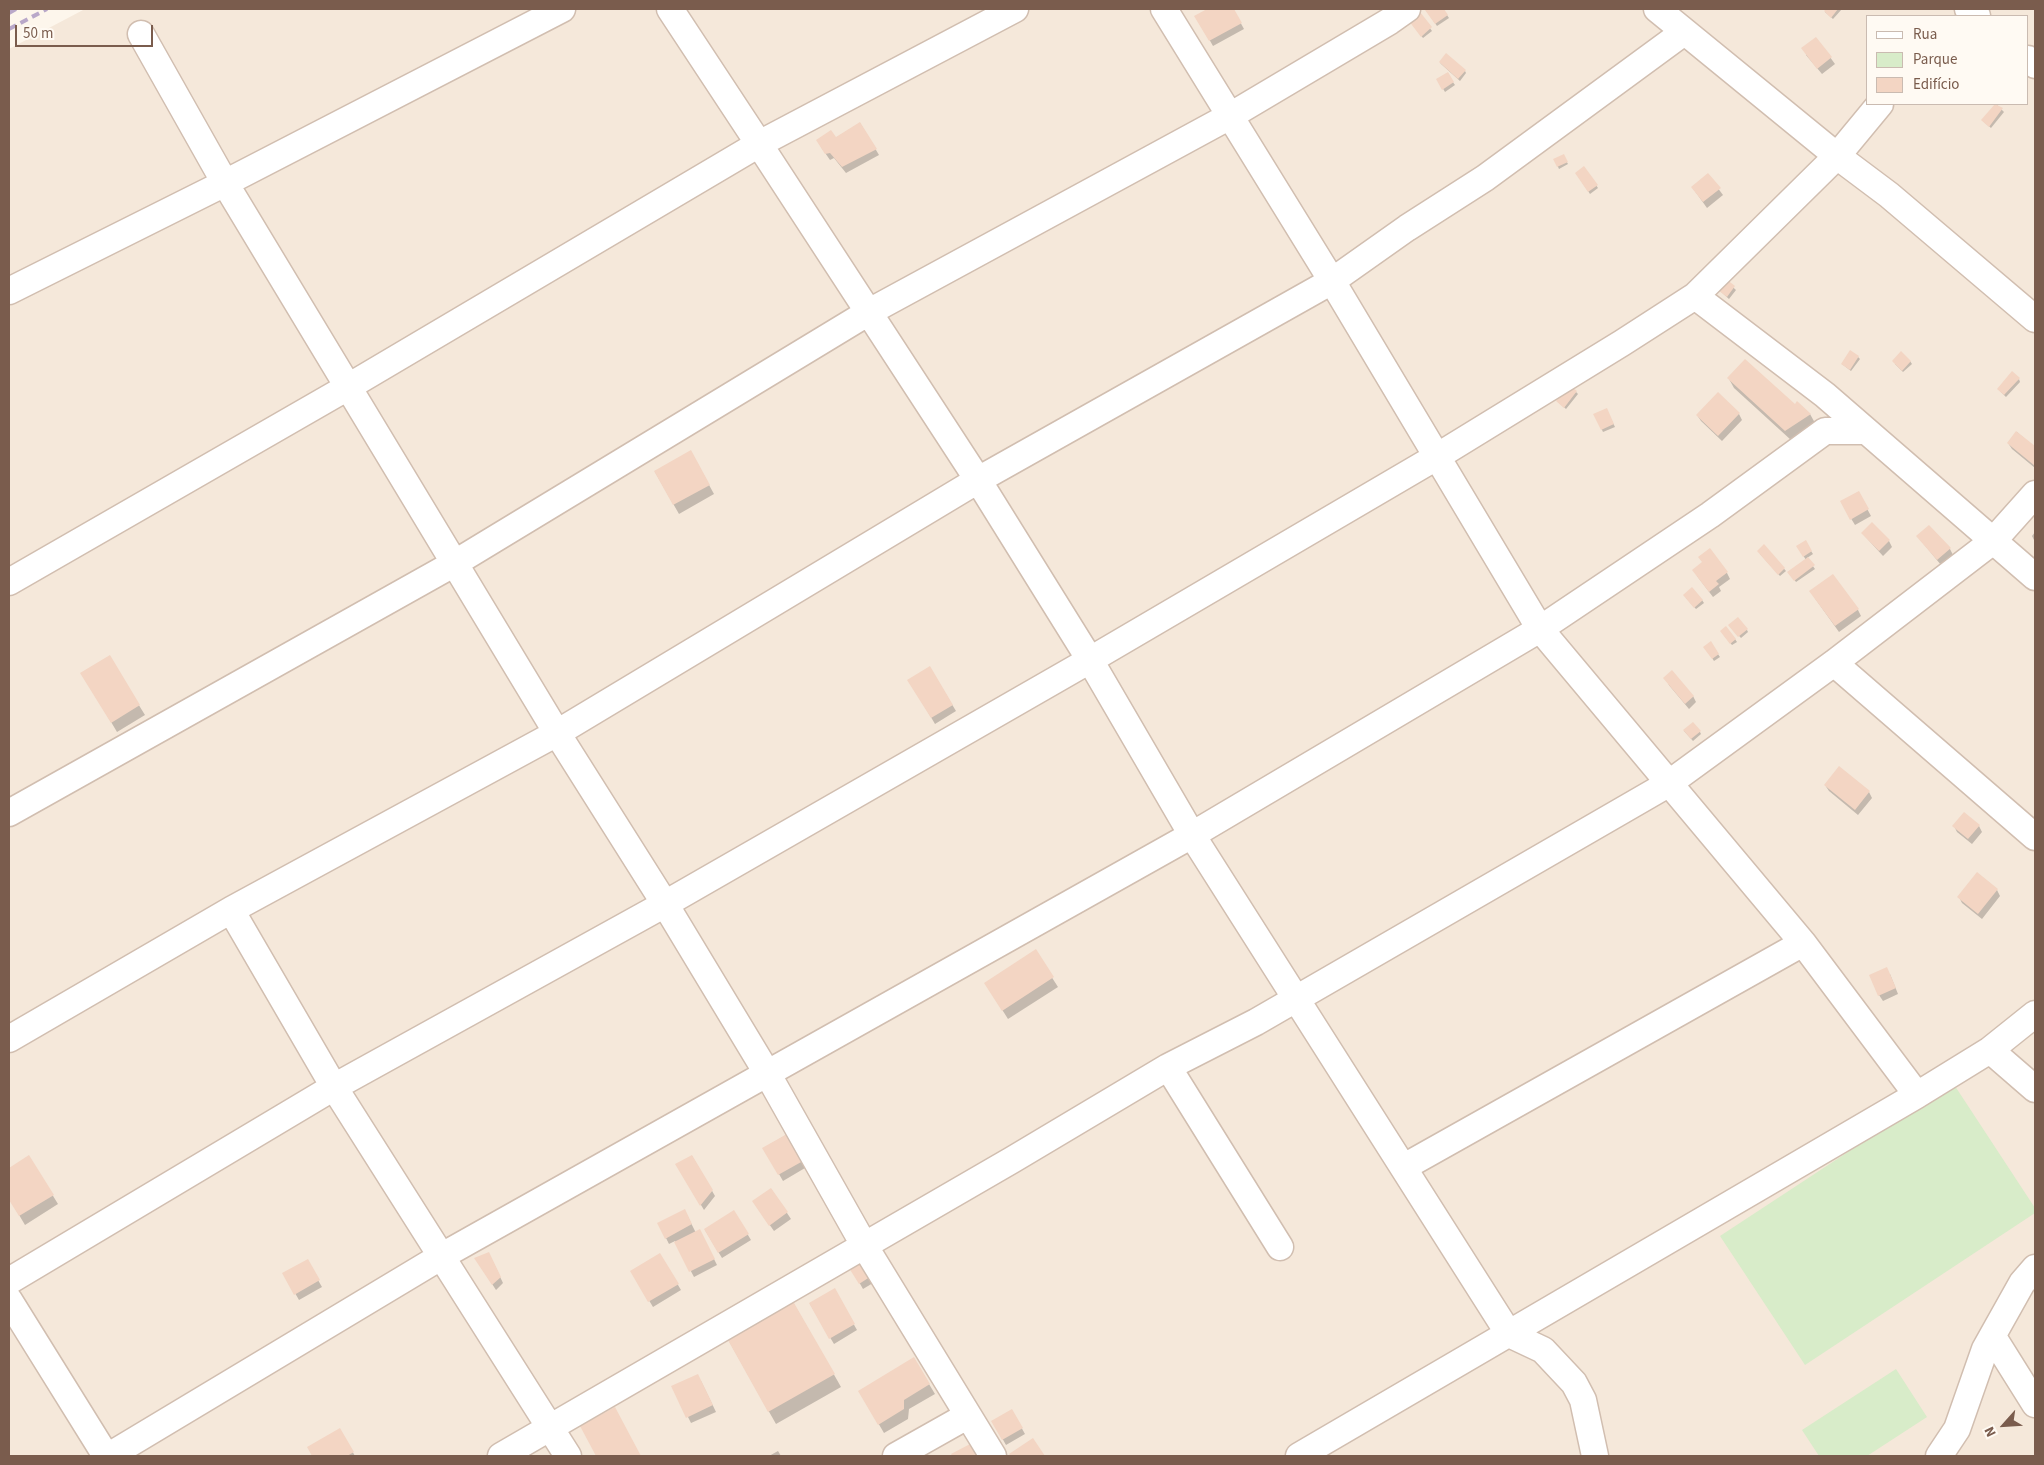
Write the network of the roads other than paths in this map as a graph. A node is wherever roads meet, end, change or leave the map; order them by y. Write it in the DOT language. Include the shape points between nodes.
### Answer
graph roads {
  1 [pos="562,9"];
  2 [pos="670,9"];
  3 [pos="1015,9"];
  4 [pos="1164,9"];
  5 [pos="1407,9"];
  6 [pos="1657,9"];
  7 [pos="1684,32"];
  8 [pos="141,34"];
  9 [pos="1879,105"];
  10 [pos="1230,116"];
  11 [pos="760,144"];
  12 [pos="1838,156"];
  13 [pos="225,183"];
  14 [pos="1332,281"];
  15 [pos="9,291"];
  16 [pos="1695,296"];
  17 [pos="869,312"];
  18 [pos="2035,319"];
  19 [pos="348,387"];
  20 [pos="1825,395"];
  21 [pos="1825,431"];
  22 [pos="1864,431"];
  23 [pos="1438,456"];
  24 [pos="978,480"];
  25 [pos="2035,494"];
  26 [pos="1993,541"];
  27 [pos="455,563"];
  28 [pos="2035,577"];
  29 [pos="9,582"];
  30 [pos="1540,629"];
  31 [pos="1090,660"];
  32 [pos="1834,663"];
  33 [pos="557,733"];
  34 [pos="1668,784"];
  35 [pos="9,813"];
  36 [pos="1192,835"];
  37 [pos="2035,837"];
  38 [pos="665,904"];
  39 [pos="231,910"];
  40 [pos="1803,942"];
  41 [pos="1295,998"];
  42 [pos="2035,1014"];
  43 [pos="9,1039"];
  44 [pos="1990,1050"];
  45 [pos="1168,1068"];
  46 [pos="767,1073"];
  47 [pos="334,1087"];
  48 [pos="2035,1088"];
  49 [pos="1917,1095"];
  50 [pos="1404,1167"];
  51 [pos="864,1245"];
  52 [pos="1280,1247"];
  53 [pos="442,1256"];
  54 [pos="2035,1268"];
  55 [pos="9,1281"];
  56 [pos="9,1300"];
  57 [pos="1509,1334"];
  58 [pos="1993,1337"];
  59 [pos="2035,1404"];
  60 [pos="967,1416"];
  61 [pos="550,1428"];
  62 [pos="107,1456"];
  63 [pos="501,1456"];
  64 [pos="568,1456"];
  65 [pos="896,1456"];
  66 [pos="993,1456"];
  67 [pos="1299,1456"];
  68 [pos="1595,1456"];
  69 [pos="1940,1456"];
  1 -- 13 [label="street"];
  2 -- 11 [label="street"];
  3 -- 11 [label="street"];
  4 -- 10 [label="street"];
  5 -- 10 [label="street"];
  6 -- 7 [label="street"];
  7 -- 12 [label="street"];
  7 -- 14 [label="street" via="1484,178"];
  8 -- 13 [label="street"];
  9 -- 12 [label="street"];
  10 -- 14 [label="street"];
  10 -- 17 [label="street"];
  11 -- 17 [label="street"];
  11 -- 19 [label="street"];
  12 -- 16 [label="street"];
  12 -- 18 [label="street"];
  13 -- 15 [label="street"];
  13 -- 19 [label="street"];
  14 -- 23 [label="street"];
  14 -- 24 [label="street"];
  16 -- 20 [label="street"];
  16 -- 23 [label="street"];
  17 -- 24 [label="street"];
  17 -- 27 [label="street"];
  19 -- 27 [label="street"];
  19 -- 29 [label="street"];
  20 -- 21 [label="street"];
  20 -- 22 [label="street"];
  21 -- 22 [label="street"];
  21 -- 30 [label="street" via="1710,515"];
  22 -- 26 [label="street"];
  23 -- 30 [label="street"];
  23 -- 31 [label="street"];
  24 -- 31 [label="street"];
  24 -- 33 [label="street"];
  25 -- 26 [label="street"];
  26 -- 28 [label="street"];
  26 -- 32 [label="street"];
  27 -- 33 [label="street"];
  27 -- 35 [label="street"];
  30 -- 34 [label="street"];
  30 -- 36 [label="street"];
  31 -- 36 [label="street"];
  31 -- 38 [label="street"];
  32 -- 34 [label="street"];
  32 -- 37 [label="street"];
  33 -- 38 [label="street"];
  33 -- 39 [label="street"];
  34 -- 40 [label="street"];
  34 -- 41 [label="street"];
  36 -- 41 [label="street"];
  36 -- 46 [label="street"];
  38 -- 46 [label="street"];
  38 -- 47 [label="street"];
  39 -- 43 [label="street"];
  39 -- 47 [label="street"];
  40 -- 49 [label="street"];
  40 -- 50 [label="street"];
  41 -- 45 [label="street"];
  41 -- 50 [label="street"];
  42 -- 44 [label="street"];
  44 -- 48 [label="street"];
  44 -- 49 [label="street"];
  45 -- 51 [label="street"];
  45 -- 52 [label="street"];
  46 -- 51 [label="street"];
  46 -- 53 [label="street"];
  47 -- 53 [label="street"];
  47 -- 55 [label="street"];
  49 -- 57 [label="street"];
  50 -- 57 [label="street"];
  51 -- 60 [label="street"];
  51 -- 61 [label="street"];
  53 -- 61 [label="street"];
  53 -- 62 [label="street"];
  54 -- 58 [label="street" via="2022,1283"];
  56 -- 62 [label="street"];
  57 -- 67 [label="street"];
  57 -- 68 [label="street" via="1543,1350 1574,1383 1583,1400"];
  58 -- 59 [label="street"];
  58 -- 69 [label="street" via="1985,1349 1957,1429"];
  60 -- 65 [label="street"];
  60 -- 66 [label="street"];
  61 -- 63 [label="street"];
  61 -- 64 [label="street"];
}
